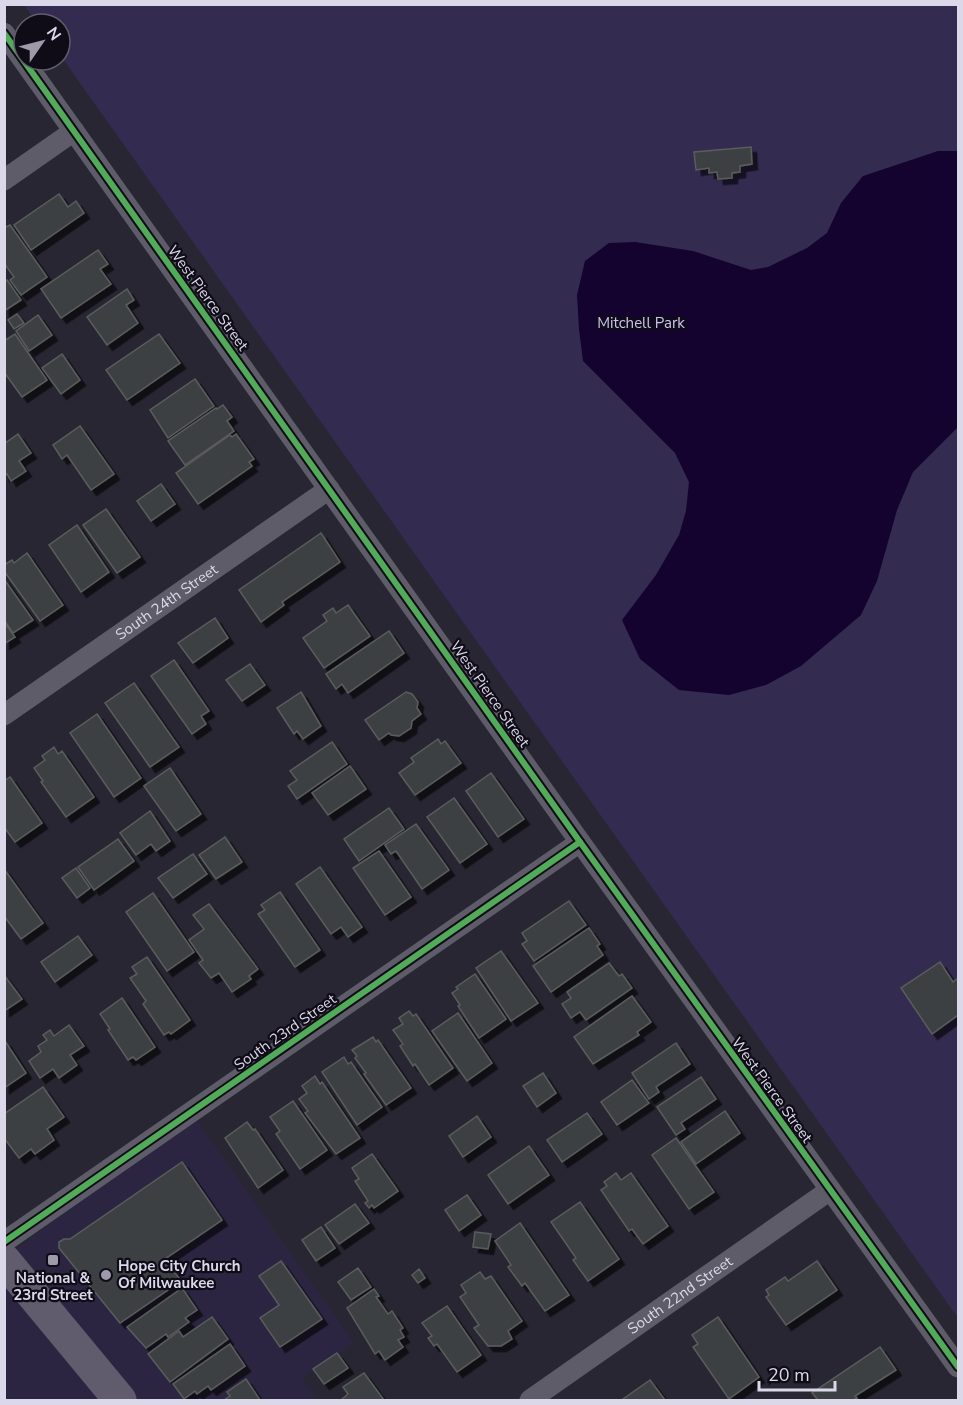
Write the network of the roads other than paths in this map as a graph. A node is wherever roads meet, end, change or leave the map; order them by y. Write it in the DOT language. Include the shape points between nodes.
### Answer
graph roads {
  1 [pos="4,33"];
  2 [pos="74,131"];
  3 [pos="4,180"];
  4 [pos="329,489"];
  5 [pos="4,715"];
  6 [pos="580,842"];
  7 [pos="830,1190"];
  8 [pos="4,1242"];
  9 [pos="4,1260"];
  10 [pos="958,1367"];
  11 [pos="120,1401"];
  12 [pos="530,1401"];
  1 -- 2 [label="street, West Pierce Street"];
  2 -- 3 [label="street"];
  2 -- 4 [label="street, West Pierce Street"];
  4 -- 5 [label="street, South 24th Street"];
  4 -- 6 [label="street, West Pierce Street"];
  6 -- 7 [label="street, West Pierce Street"];
  6 -- 8 [label="street, South 23rd Street"];
  7 -- 10 [label="street, West Pierce Street"];
  7 -- 12 [label="street, South 22nd Street"];
  9 -- 11 [label="main road"];
}
